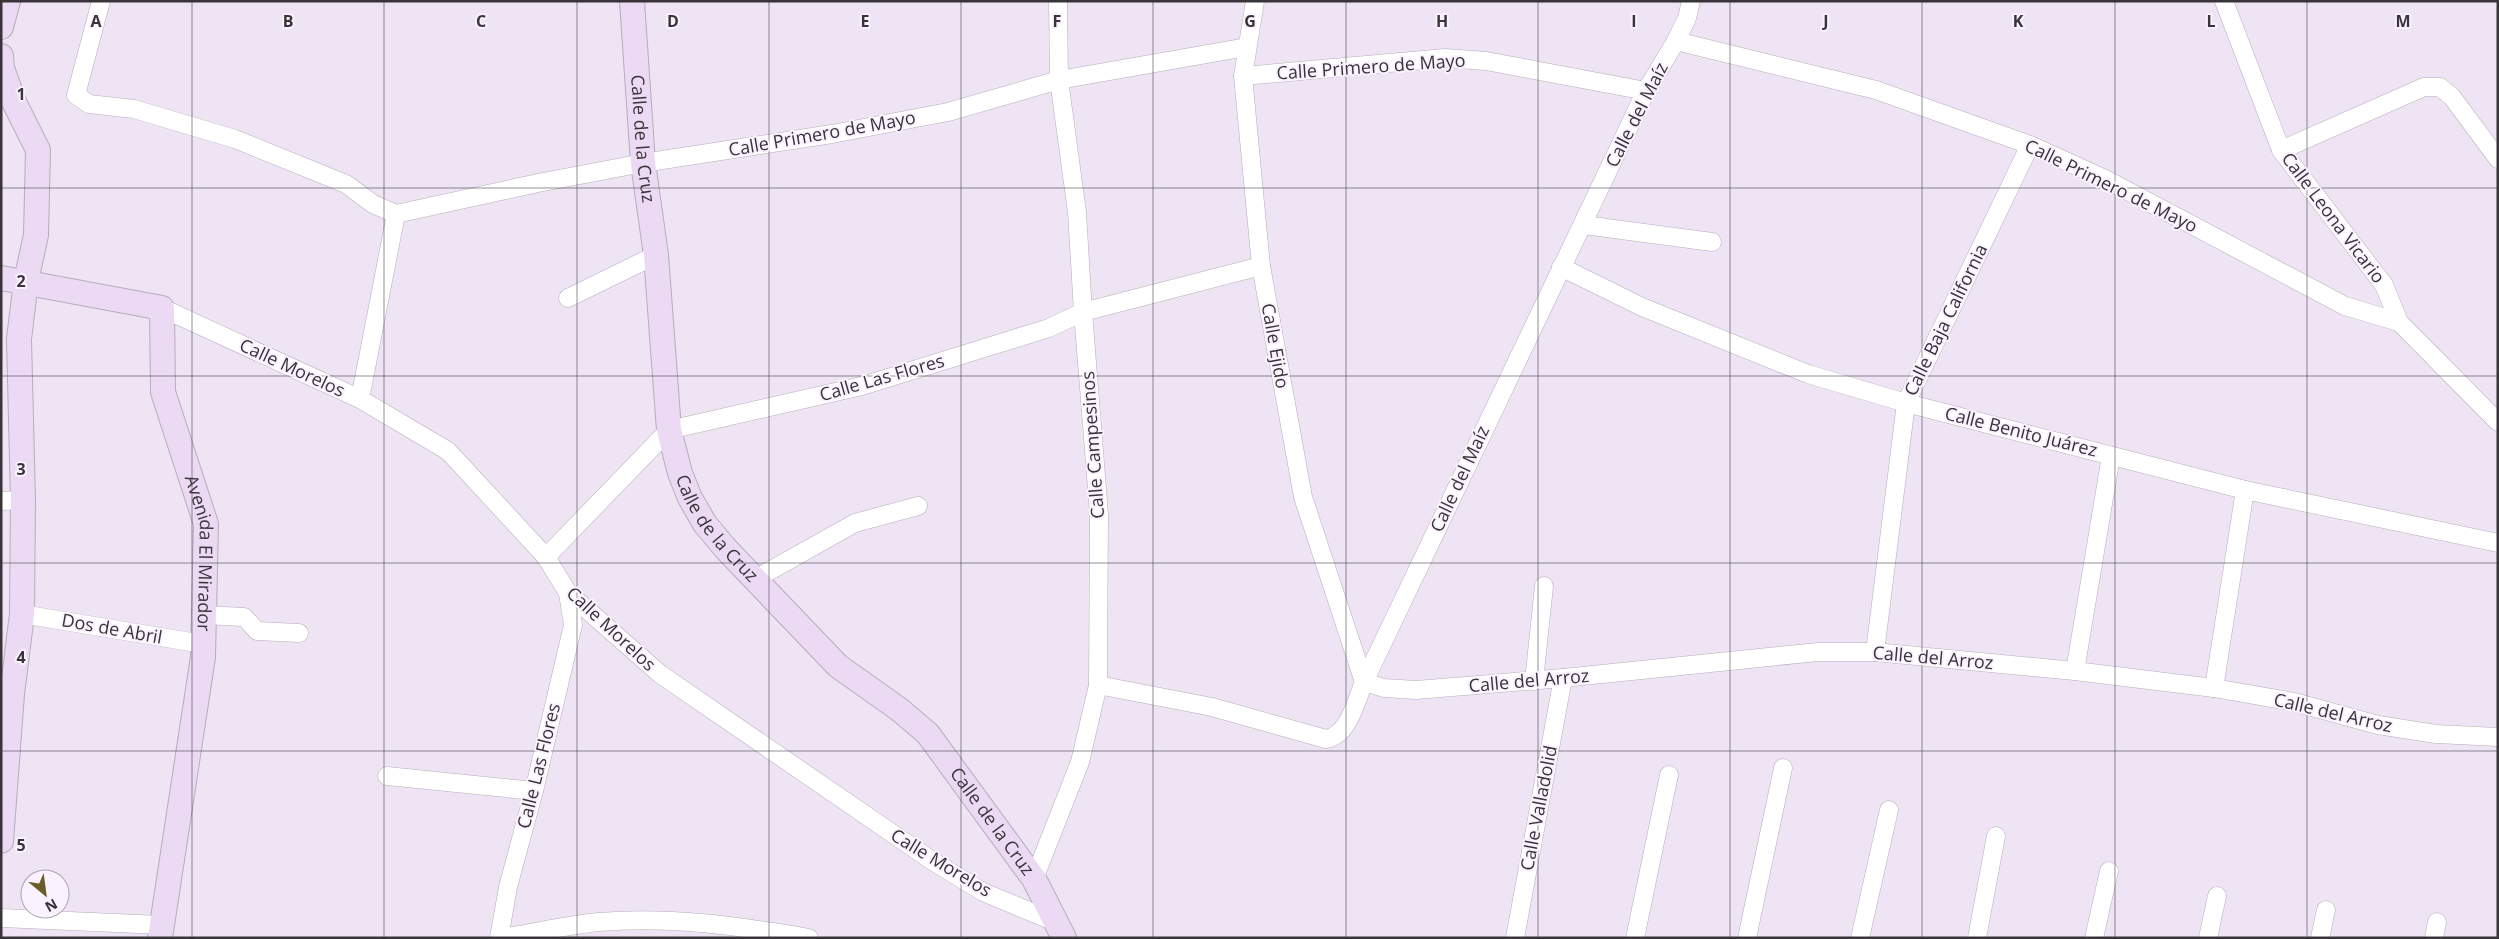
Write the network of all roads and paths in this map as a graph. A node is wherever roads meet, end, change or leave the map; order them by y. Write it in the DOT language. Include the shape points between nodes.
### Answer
graph roads {
  1 [pos="8,1"];
  2 [pos="101,1"];
  3 [pos="632,1"];
  4 [pos="1058,1"];
  5 [pos="1255,1"];
  6 [pos="1692,1"];
  7 [pos="2224,1"];
  8 [pos="1,27"];
  9 [pos="1676,41"];
  10 [pos="1247,47"];
  11 [pos="1,56"];
  12 [pos="1243,76"];
  13 [pos="1059,80"];
  14 [pos="1646,91"];
  15 [pos="2030,145"];
  16 [pos="2281,150"];
  17 [pos="2498,160"];
  18 [pos="643,163"];
  19 [pos="396,214"];
  20 [pos="1584,225"];
  21 [pos="1712,242"];
  22 [pos="656,255"];
  23 [pos="1261,266"];
  24 [pos="1561,267"];
  25 [pos="1,278"];
  26 [pos="26,281"];
  27 [pos="568,298"];
  28 [pos="162,308"];
  29 [pos="1083,312"];
  30 [pos="2399,322"];
  31 [pos="360,399"];
  32 [pos="1906,403"];
  33 [pos="2498,422"];
  34 [pos="669,430"];
  35 [pos="2111,456"];
  36 [pos="2245,490"];
  37 [pos="12,500"];
  38 [pos="918,506"];
  39 [pos="2498,544"];
  40 [pos="546,557"];
  41 [pos="755,579"];
  42 [pos="1544,586"];
  43 [pos="568,593"];
  44 [pos="22,614"];
  45 [pos="204,615"];
  46 [pos="299,633"];
  47 [pos="203,644"];
  48 [pos="1875,652"];
  49 [pos="2075,671"];
  50 [pos="1563,678"];
  51 [pos="1534,681"];
  52 [pos="1364,682"];
  53 [pos="1098,685"];
  54 [pos="2214,688"];
  55 [pos="7,694"];
  56 [pos="2498,737"];
  57 [pos="1783,768"];
  58 [pos="1669,775"];
  59 [pos="387,776"];
  60 [pos="534,791"];
  61 [pos="1889,810"];
  62 [pos="1996,836"];
  63 [pos="1,842"];
  64 [pos="2109,871"];
  65 [pos="1034,879"];
  66 [pos="2217,896"];
  67 [pos="2326,910"];
  68 [pos="1,918"];
  69 [pos="1059,929"];
  70 [pos="161,932"];
  71 [pos="500,938"];
  72 [pos="809,938"];
  73 [pos="1515,938"];
  74 [pos="1635,938"];
  75 [pos="1746,938"];
  76 [pos="1860,938"];
  77 [pos="1977,938"];
  78 [pos="2094,938"];
  79 [pos="2208,938"];
  80 [pos="2320,938"];
  1 -- 8 [label="main road"];
  2 -- 19 [label="street" via="76,95 89,104 134,109 235,138 346,184 373,204"];
  3 -- 18 [label="main road, Calle de la Cruz"];
  4 -- 13 [label="street, Calle Campesinos"];
  5 -- 10 [label="street, Calle Ejido"];
  6 -- 9 [label="street, Calle del Maíz"];
  7 -- 16 [label="street, Calle Leona Vicario"];
  9 -- 14 [label="street, Calle del Maíz"];
  9 -- 15 [label="street, Calle Primero de Mayo" via="1876,90"];
  10 -- 12 [label="street, Calle Ejido"];
  10 -- 13 [label="street, Calle Primero de Mayo"];
  11 -- 26 [label="main road" via="14,102 38,150 36,235"];
  12 -- 14 [label="street, Calle Primero de Mayo" via="1445,58 1486,61"];
  12 -- 23 [label="street, Calle Ejido"];
  13 -- 18 [label="street, Calle Primero de Mayo" via="948,112 832,134"];
  13 -- 29 [label="street, Calle Campesinos" via="1077,212"];
  14 -- 20 [label="street, Calle del Maíz"];
  15 -- 30 [label="street, Calle Primero de Mayo" via="2106,180 2345,306"];
  15 -- 32 [label="street, Calle Baja California"];
  16 -- 17 [label="street" via="2424,87 2440,87 2452,97"];
  16 -- 30 [label="street, Calle Leona Vicario" via="2384,284"];
  18 -- 19 [label="street, Calle Primero de Mayo"];
  18 -- 22 [label="main road, Calle de la Cruz"];
  19 -- 31 [label="street"];
  20 -- 21 [label="street"];
  20 -- 24 [label="street, Calle del Maíz"];
  22 -- 27 [label="street"];
  22 -- 34 [label="main road, Calle de la Cruz"];
  23 -- 29 [label="street, Calle Las Flores"];
  23 -- 52 [label="street, Calle Ejido" via="1303,497"];
  24 -- 32 [label="street, Calle Benito Juárez" via="1642,307 1808,374"];
  24 -- 52 [label="street, Calle del Maíz"];
  25 -- 26 [label="main road"];
  26 -- 28 [label="main road"];
  26 -- 37 [label="main road" via="19,339"];
  28 -- 31 [label="street, Calle Morelos"];
  28 -- 45 [label="main road, Avenida El Mirador" via="163,392 206,524"];
  29 -- 34 [label="street, Calle Las Flores" via="1049,328 862,386"];
  29 -- 53 [label="street, Calle Campesinos" via="1099,514"];
  30 -- 33 [label="street, Calle Primero de Mayo"];
  31 -- 40 [label="street, Calle Morelos" via="448,451"];
  32 -- 35 [label="street, Calle Benito Juárez"];
  32 -- 48 [label="street, Calle Baja California"];
  34 -- 40 [label="street"];
  34 -- 41 [label="main road, Calle de la Cruz" via="680,473 698,511 726,550"];
  35 -- 36 [label="street, Calle Benito Juárez"];
  35 -- 49 [label="street"];
  36 -- 39 [label="street, Calle Benito Juárez"];
  36 -- 54 [label="street"];
  37 -- 44 [label="main road"];
  38 -- 41 [label="street" via="855,523"];
  40 -- 43 [label="street, Calle Morelos"];
  41 -- 65 [label="main road, Calle de la Cruz" via="838,666 928,734"];
  42 -- 51 [label="street"];
  43 -- 60 [label="street, Calle Las Flores" via="573,625"];
  43 -- 69 [label="street, Calle Morelos" via="660,674 865,816 983,892"];
  44 -- 47 [label="street, Dos de Abril"];
  44 -- 55 [label="main road"];
  45 -- 46 [label="street" via="244,617 257,631"];
  45 -- 47 [label="main road, Avenida El Mirador"];
  47 -- 70 [label="main road, Avenida El Mirador"];
  48 -- 49 [label="street, Calle del Arroz"];
  48 -- 50 [label="street, Calle del Arroz" via="1818,652"];
  49 -- 54 [label="street, Calle del Arroz"];
  50 -- 51 [label="street, Calle del Arroz"];
  50 -- 73 [label="street, Calle Valladolid"];
  51 -- 52 [label="street, Calle del Arroz" via="1416,690 1384,688"];
  52 -- 53 [label="street, Calle del Maíz" via="1339,734 1326,739 1212,707"];
  53 -- 65 [label="street, Calle Campesinos" via="1080,762"];
  54 -- 56 [label="street, Calle del Arroz" via="2294,702 2378,725 2436,734"];
  55 -- 63 [label="main road"];
  57 -- 75 [label="street"];
  58 -- 74 [label="street"];
  59 -- 60 [label="street"];
  60 -- 71 [label="street, Calle Las Flores" via="508,887"];
  61 -- 76 [label="street"];
  62 -- 77 [label="street"];
  64 -- 78 [label="street"];
  65 -- 69 [label="main road, Calle de la Cruz"];
  66 -- 79 [label="street"];
  67 -- 80 [label="street"];
  68 -- 70 [label="street"];
  71 -- 72 [label="street" via="599,922 668,920 723,924"];
}
